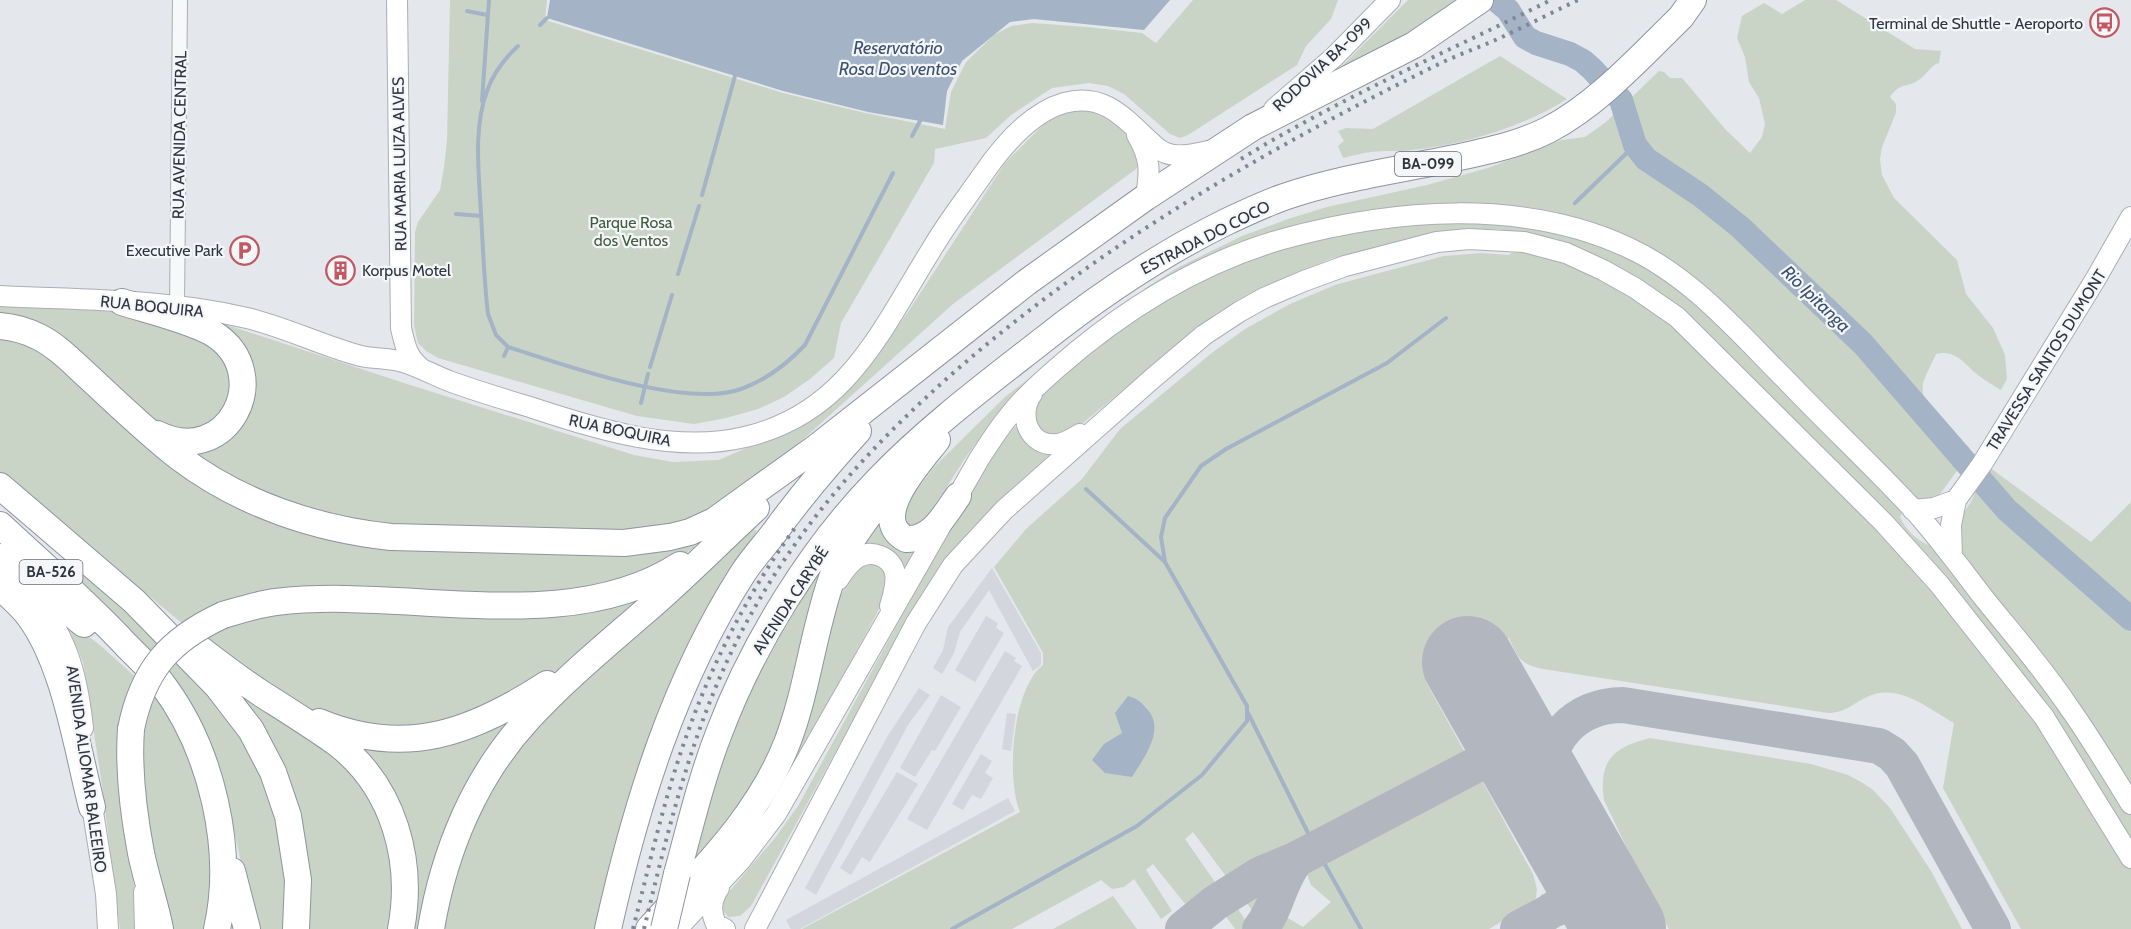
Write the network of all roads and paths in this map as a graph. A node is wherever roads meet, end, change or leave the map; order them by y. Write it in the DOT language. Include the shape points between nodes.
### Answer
graph roads {
  1 [pos="180,0"];
  2 [pos="397,0"];
  3 [pos="1390,0"];
  4 [pos="1694,0"];
  5 [pos="1474,5"];
  6 [pos="1130,123"];
  7 [pos="1253,127"];
  8 [pos="1221,149"];
  9 [pos="1146,197"];
  10 [pos="2131,217"];
  11 [pos="0,296"];
  12 [pos="122,302"];
  13 [pos="177,307"];
  14 [pos="0,326"];
  15 [pos="401,328"];
  16 [pos="375,358"];
  17 [pos="926,363"];
  18 [pos="1006,369"];
  19 [pos="427,372"];
  20 [pos="1041,382"];
  21 [pos="1105,420"];
  22 [pos="142,427"];
  23 [pos="923,437"];
  24 [pos="817,447"];
  25 [pos="0,486"];
  26 [pos="958,496"];
  27 [pos="1958,496"];
  28 [pos="1914,510"];
  29 [pos="746,517"];
  30 [pos="0,525"];
  31 [pos="1952,556"];
  32 [pos="0,559"];
  33 [pos="0,587"];
  34 [pos="134,601"];
  35 [pos="820,622"];
  36 [pos="882,632"];
  37 [pos="598,652"];
  38 [pos="285,708"];
  39 [pos="192,738"];
  40 [pos="2131,804"];
  41 [pos="92,807"];
  42 [pos="222,830"];
  43 [pos="141,854"];
  44 [pos="2131,858"];
  45 [pos="727,876"];
  46 [pos="610,919"];
  47 [pos="759,921"];
  48 [pos="108,929"];
  49 [pos="145,929"];
  50 [pos="159,929"];
  51 [pos="217,929"];
  52 [pos="247,929"];
  53 [pos="296,929"];
  54 [pos="401,929"];
  55 [pos="431,929"];
  56 [pos="649,929"];
  57 [pos="664,929"];
  58 [pos="677,929"];
  59 [pos="725,929"];
  60 [pos="744,929"];
  1 -- 13 [label="street, RUA AVENIDA CENTRAL"];
  2 -- 15 [label="main road, RUA MARIA LUIZA ALVES"];
  3 -- 7 [label="main road, RODOVIA BA-099" via="1334,57"];
  4 -- 18 [label="highway, ESTRADA DO COCO / BA-099" via="1681,17 1590,102 1550,129 1510,146 1315,187 1257,207 1136,272"];
  5 -- 7 [label="highway" via="1414,45"];
  6 -- 8 [label="main road, RUA BOQUIRA" via="1168,154"];
  6 -- 9 [label="main road, RUA BOQUIRA" via="1148,157"];
  6 -- 19 [label="main road, RUA BOQUIRA" via="1111,107 1083,100 1059,104 1033,120 990,164 857,367 818,404 777,427 722,441 666,442 566,419"];
  7 -- 8 [label="highway"];
  8 -- 9 [label="highway"];
  9 -- 17 [label="highway" via="1036,275"];
  10 -- 27 [label="main road, TRAVESSA SANTOS DUMONT" via="1982,464"];
  11 -- 12 [label="main road, RUA BOQUIRA"];
  12 -- 13 [label="main road, RUA BOQUIRA"];
  12 -- 22 [label="highway" via="214,334 234,356 242,378 237,412 224,428 207,439 174,441"];
  13 -- 16 [label="main road, RUA BOQUIRA" via="248,318"];
  14 -- 22 [label="highway" via="25,331 55,347"];
  15 -- 16 [label="main road, RUA MARIA LUIZA ALVES" via="392,353"];
  15 -- 19 [label="main road, RUA MARIA LUIZA ALVES" via="410,359"];
  16 -- 19 [label="main road, RUA BOQUIRA" via="399,361"];
  17 -- 24 [label="highway"];
  17 -- 46 [label="highway" via="830,462 744,572 696,657 672,710 636,816"];
  18 -- 23 [label="highway, AVENIDA CARYBÉ"];
  18 -- 26 [label="highway" via="920,462 892,507 892,522 906,539 921,538 934,528"];
  20 -- 21 [label="main road" via="1027,403 1025,417 1030,432 1041,441 1066,442"];
  20 -- 26 [label="main road" via="1011,413"];
  20 -- 28 [label="main road" via="1101,331 1141,304 1243,252 1308,232 1386,218 1424,214 1513,216 1556,223 1626,246 1702,296"];
  21 -- 44 [label="main road" via="1204,335 1264,298 1304,280 1389,254 1469,239 1524,242 1566,253 1635,288 1677,317 1884,523 1939,584 2044,717"];
  21 -- 47 [label="main road" via="1004,510 947,574 911,633"];
  22 -- 24 [label="highway" via="216,482 256,502 321,525 391,537 602,544 648,542 690,532 714,521"];
  23 -- 35 [label="highway" via="850,541 832,576"];
  23 -- 57 [label="highway, AVENIDA CARYBÉ, bridge" via="838,527 763,639 733,699 702,779"];
  24 -- 29 [label="highway"];
  25 -- 34 [label="highway, BA-526"];
  26 -- 36 [label="main road"];
  27 -- 28 [label="main road" via="1934,508"];
  27 -- 31 [label="main road, TRAVESSA SANTOS DUMONT" via="1951,525"];
  28 -- 31 [label="main road"];
  29 -- 37 [label="highway"];
  29 -- 43 [label="highway, bridge" via="650,582 608,595 517,605 313,599 274,602 223,615 192,631 163,655 140,695 131,729 131,794"];
  30 -- 39 [label="highway, BA-526" via="101,618 150,670 177,705"];
  31 -- 40 [label="main road" via="2066,701"];
  32 -- 39 [label="highway" via="138,671"];
  32 -- 41 [label="main road, AVENIDA ALIOMAR BALEEIRO" via="40,604 67,649 79,693"];
  33 -- 41 [label="highway" via="28,615 48,649 62,685"];
  34 -- 38 [label="highway"];
  34 -- 53 [label="highway" via="218,687 264,751 282,795 294,842 298,880"];
  35 -- 36 [label="main road" via="844,570 858,557 873,554 888,560 896,579"];
  35 -- 56 [label="highway" via="787,744 764,789 735,833"];
  36 -- 45 [label="main road" via="776,814"];
  37 -- 38 [label="highway" via="515,705 446,733 414,738 349,733"];
  37 -- 55 [label="highway" via="528,719 484,777 451,847"];
  38 -- 54 [label="highway" via="339,745 367,774 391,813 404,863 406,898"];
  39 -- 42 [label="highway, BA-526"];
  41 -- 48 [label="main road, AVENIDA ALIOMAR BALEEIRO"];
  42 -- 51 [label="highway" via="224,876"];
  42 -- 52 [label="highway"];
  43 -- 49 [label="main road"];
  43 -- 50 [label="highway"];
  45 -- 58 [label="main road"];
  45 -- 59 [label="main road" via="716,892 712,909 716,924"];
  47 -- 60 [label="main road"];
}
